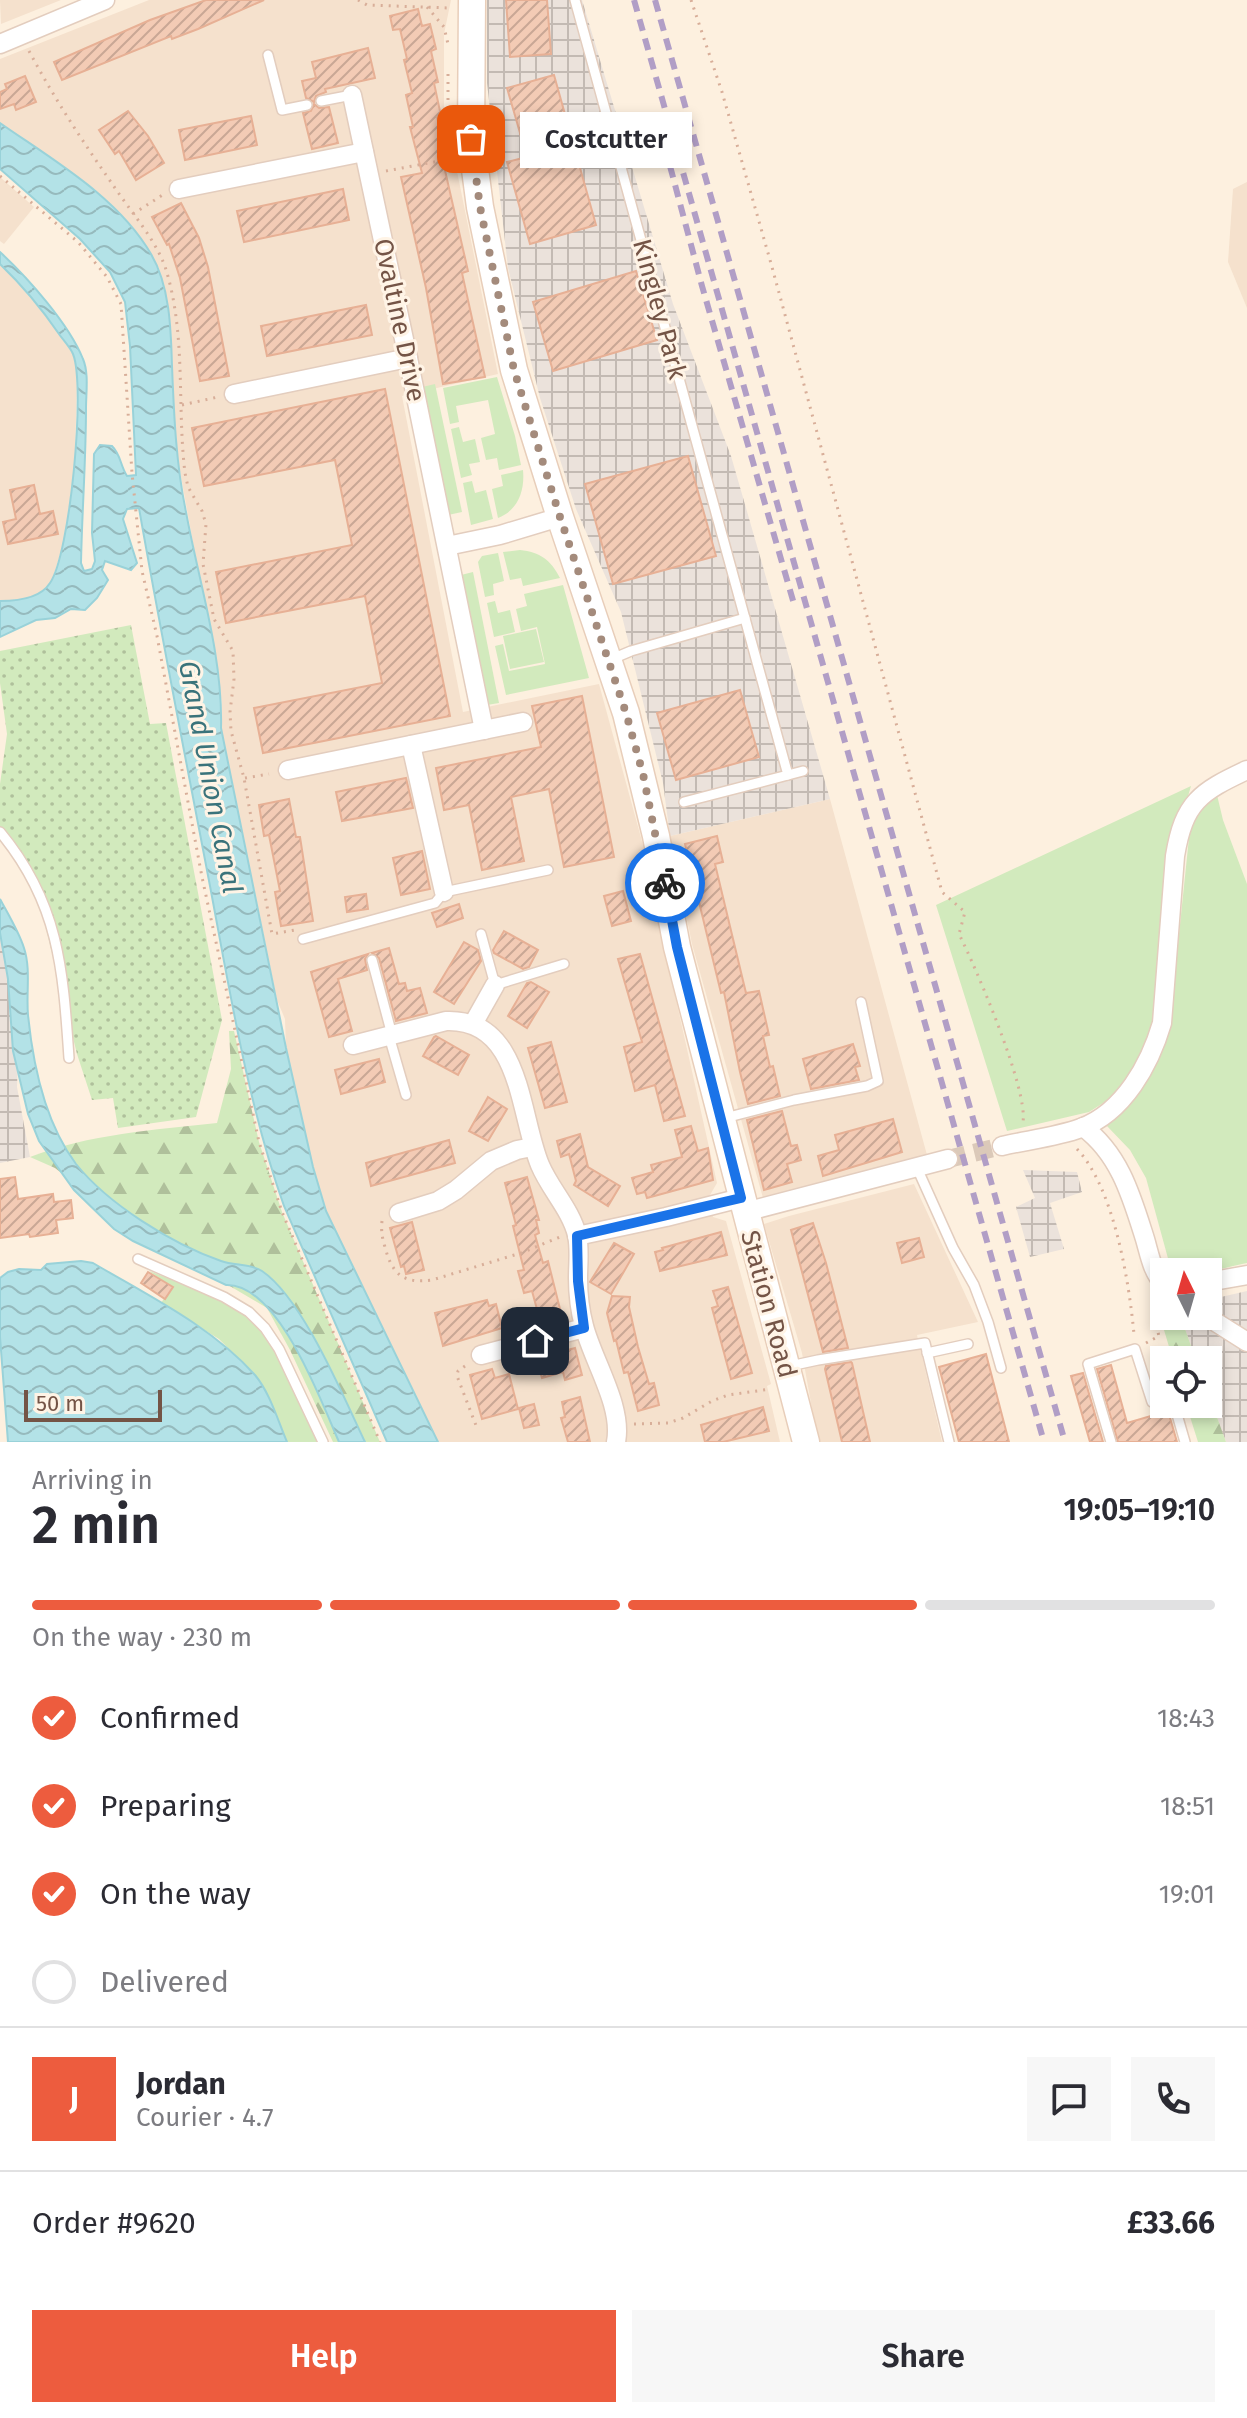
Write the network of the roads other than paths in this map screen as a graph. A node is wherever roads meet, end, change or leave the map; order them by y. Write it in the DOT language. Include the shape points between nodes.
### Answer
graph roads {
  1 [pos="105,0"];
  2 [pos="575,0"];
  3 [pos="472,5"];
  4 [pos="0,44"];
  5 [pos="268,55"];
  6 [pos="352,95"];
  7 [pos="321,101"];
  8 [pos="307,105"];
  9 [pos="364,152"];
  10 [pos="179,189"];
  11 [pos="408,358"];
  12 [pos="234,394"];
  13 [pos="560,517"];
  14 [pos="447,546"];
  15 [pos="745,618"];
  16 [pos="609,661"];
  17 [pos="523,722"];
  18 [pos="484,730"];
  19 [pos="411,745"];
  20 [pos="288,770"];
  21 [pos="1247,770"];
  22 [pos="803,771"];
  23 [pos="788,775"];
  24 [pos="684,802"];
  25 [pos="0,832"];
  26 [pos="548,870"];
  27 [pos="444,892"];
  28 [pos="481,934"];
  29 [pos="303,939"];
  30 [pos="372,960"];
  31 [pos="564,964"];
  32 [pos="495,985"];
  33 [pos="861,1002"];
  34 [pos="473,1024"];
  35 [pos="391,1036"];
  36 [pos="353,1045"];
  37 [pos="69,1058"];
  38 [pos="406,1095"];
  39 [pos="722,1119"];
  40 [pos="1083,1127"];
  41 [pos="1011,1144"];
  42 [pos="532,1147"];
  43 [pos="948,1159"];
  44 [pos="917,1168"];
  45 [pos="743,1205"];
  46 [pos="399,1213"];
  47 [pos="576,1234"];
  48 [pos="1150,1258"];
  49 [pos="138,1259"];
  50 [pos="1247,1275"];
  51 [pos="1222,1279"];
  52 [pos="1222,1326"];
  53 [pos="584,1328"];
  54 [pos="1247,1342"];
  55 [pos="968,1344"];
  56 [pos="927,1353"];
  57 [pos="481,1355"];
  58 [pos="1001,1368"];
  59 [pos="788,1376"];
  60 [pos="1150,1396"];
  61 [pos="1178,1418"];
  62 [pos="323,1442"];
  63 [pos="616,1442"];
  64 [pos="806,1442"];
  65 [pos="949,1442"];
  66 [pos="1111,1442"];
  67 [pos="1185,1442"];
  1 -- 4 [label="street"];
  2 -- 15 [label="lane, Kingley Park"];
  3 -- 13 [label="street, Station Road" via="471,139 480,207 514,370"];
  5 -- 8 [label="lane" via="282,110"];
  6 -- 7 [label="lane"];
  6 -- 9 [label="street, Ovaltine Drive"];
  9 -- 10 [label="street"];
  9 -- 11 [label="street, Ovaltine Drive"];
  11 -- 12 [label="street"];
  11 -- 14 [label="street, Ovaltine Drive"];
  13 -- 14 [label="street"];
  13 -- 16 [label="street, Station Road"];
  14 -- 18 [label="street, Ovaltine Drive"];
  15 -- 16 [label="lane"];
  15 -- 23 [label="lane, Kingley Park"];
  16 -- 39 [label="street, Station Road" via="643,774 677,947"];
  17 -- 18 [label="street"];
  18 -- 19 [label="street"];
  19 -- 20 [label="street"];
  19 -- 27 [label="street"];
  21 -- 40 [label="street" via="1206,791 1179,831 1167,984 1155,1046 1125,1097"];
  22 -- 23 [label="lane"];
  23 -- 24 [label="lane"];
  25 -- 37 [label="lane" via="35,884 54,929"];
  26 -- 27 [label="lane"];
  27 -- 29 [label="lane" via="435,903"];
  28 -- 32 [label="lane"];
  30 -- 35 [label="lane"];
  31 -- 32 [label="lane"];
  32 -- 34 [label="street"];
  33 -- 39 [label="lane" via="878,1081"];
  34 -- 35 [label="street" via="446,1021"];
  34 -- 42 [label="street" via="502,1048 513,1068"];
  35 -- 36 [label="street"];
  35 -- 38 [label="lane"];
  39 -- 45 [label="street, Station Road"];
  40 -- 41 [label="street"];
  40 -- 48 [label="street" via="1122,1173"];
  42 -- 46 [label="street" via="491,1161 438,1201"];
  42 -- 47 [label="street"];
  43 -- 44 [label="street"];
  44 -- 45 [label="street"];
  44 -- 58 [label="lane" via="974,1285"];
  45 -- 47 [label="street"];
  45 -- 59 [label="street, Station Road"];
  47 -- 53 [label="street"];
  49 -- 62 [label="lane" via="249,1312 279,1349"];
  50 -- 51 [label="street"];
  52 -- 54 [label="street"];
  53 -- 57 [label="street"];
  53 -- 63 [label="street" via="617,1423"];
  55 -- 56 [label="lane"];
  56 -- 59 [label="lane" via="925,1343 818,1360"];
  56 -- 65 [label="lane"];
  59 -- 64 [label="street, Station Road"];
  60 -- 66 [label="lane" via="1135,1349 1088,1364"];
  61 -- 67 [label="lane"];
}
